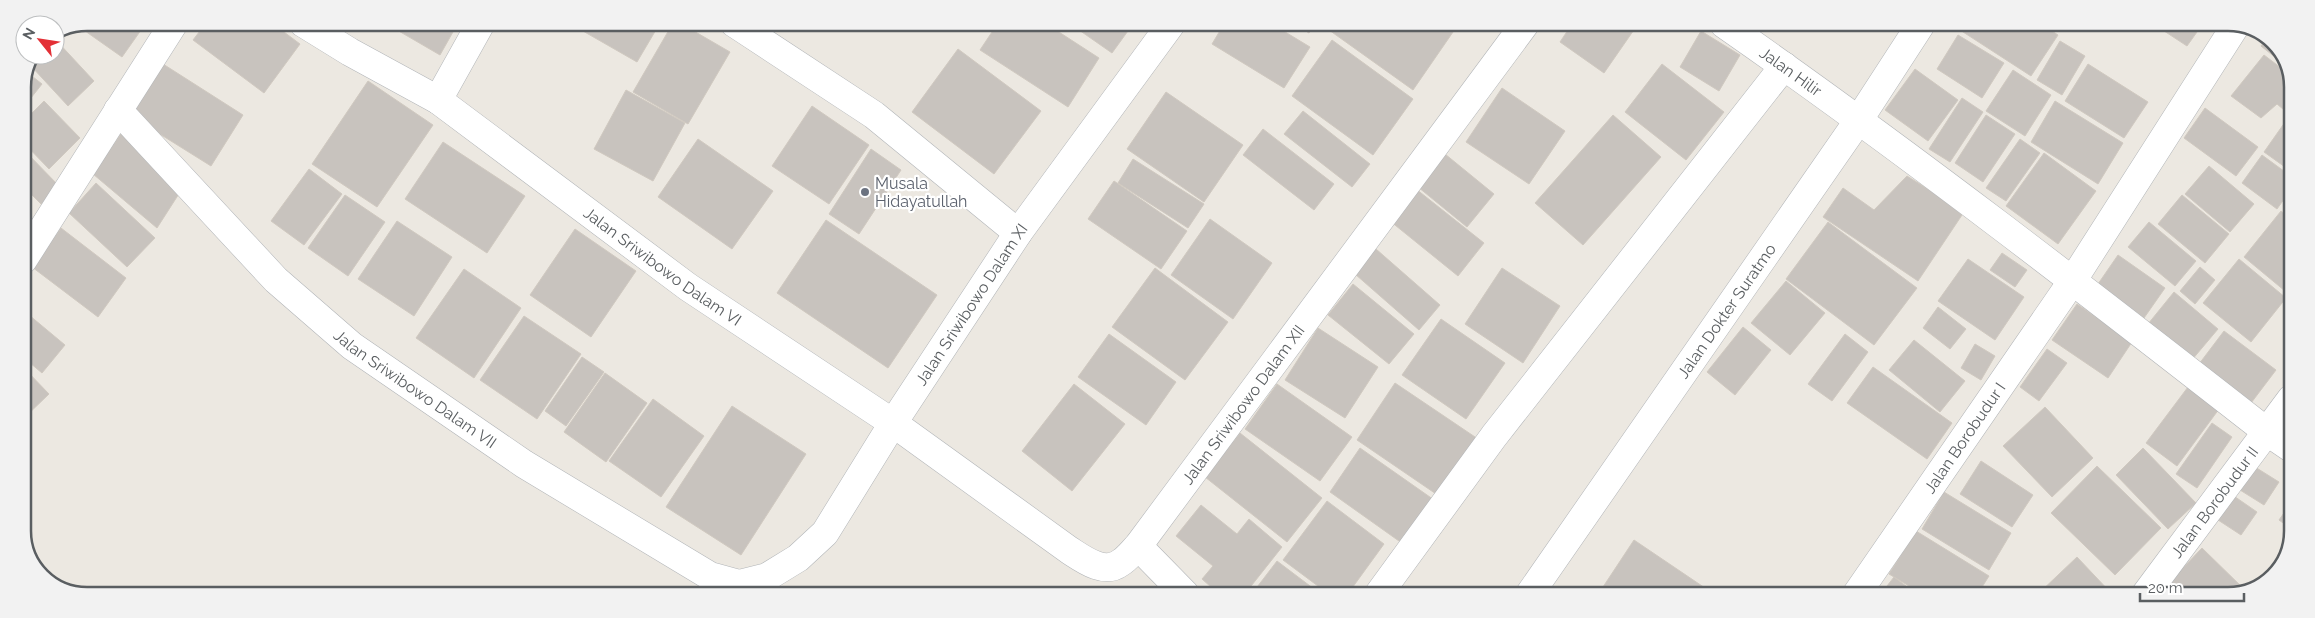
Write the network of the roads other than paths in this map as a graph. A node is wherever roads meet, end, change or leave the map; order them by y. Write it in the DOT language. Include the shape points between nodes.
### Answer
graph roads {
  1 [pos="169,31"];
  2 [pos="317,31"];
  3 [pos="477,31"];
  4 [pos="746,31"];
  5 [pos="1166,31"];
  6 [pos="1520,31"];
  7 [pos="1734,31"];
  8 [pos="1916,31"];
  9 [pos="2232,32"];
  10 [pos="1784,66"];
  11 [pos="438,100"];
  12 [pos="118,110"];
  13 [pos="1858,121"];
  14 [pos="31,229"];
  15 [pos="1018,233"];
  16 [pos="2073,280"];
  17 [pos="2284,408"];
  18 [pos="893,423"];
  19 [pos="2266,431"];
  20 [pos="2284,443"];
  21 [pos="1138,546"];
  22 [pos="767,577"];
  23 [pos="1179,587"];
  24 [pos="1384,587"];
  25 [pos="1535,587"];
  26 [pos="1862,587"];
  27 [pos="2151,587"];
  1 -- 12 [label="street"];
  2 -- 11 [label="street, Jalan Sriwibowo Dalam VI"];
  3 -- 11 [label="street"];
  4 -- 15 [label="street" via="874,115"];
  5 -- 15 [label="street, Jalan Sriwibowo Dalam XI"];
  6 -- 21 [label="street, Jalan Sriwibowo Dalam XII"];
  7 -- 10 [label="street, Jalan Hilir"];
  8 -- 13 [label="street, Jalan Dokter Suratmo"];
  9 -- 16 [label="street, Jalan Borobudur I"];
  10 -- 13 [label="street, Jalan Hilir"];
  10 -- 24 [label="street" via="1494,436"];
  11 -- 18 [label="street, Jalan Sriwibowo Dalam VI" via="688,287"];
  12 -- 14 [label="street"];
  12 -- 22 [label="street, Jalan Sriwibowo Dalam VII" via="276,280 352,346 524,464 710,576 739,584"];
  13 -- 16 [label="street"];
  13 -- 25 [label="street, Jalan Dokter Suratmo"];
  15 -- 18 [label="street, Jalan Sriwibowo Dalam XI"];
  16 -- 19 [label="street"];
  16 -- 26 [label="street, Jalan Borobudur I"];
  17 -- 19 [label="street, Jalan Borobudur II"];
  18 -- 21 [label="street, Jalan Sriwibowo Dalam XII" via="1089,562 1107,568 1120,564"];
  18 -- 22 [label="street, Jalan Sriwibowo Dalam XI" via="825,533 798,558"];
  19 -- 20 [label="street"];
  19 -- 27 [label="street, Jalan Borobudur II"];
  21 -- 23 [label="street"];
}
